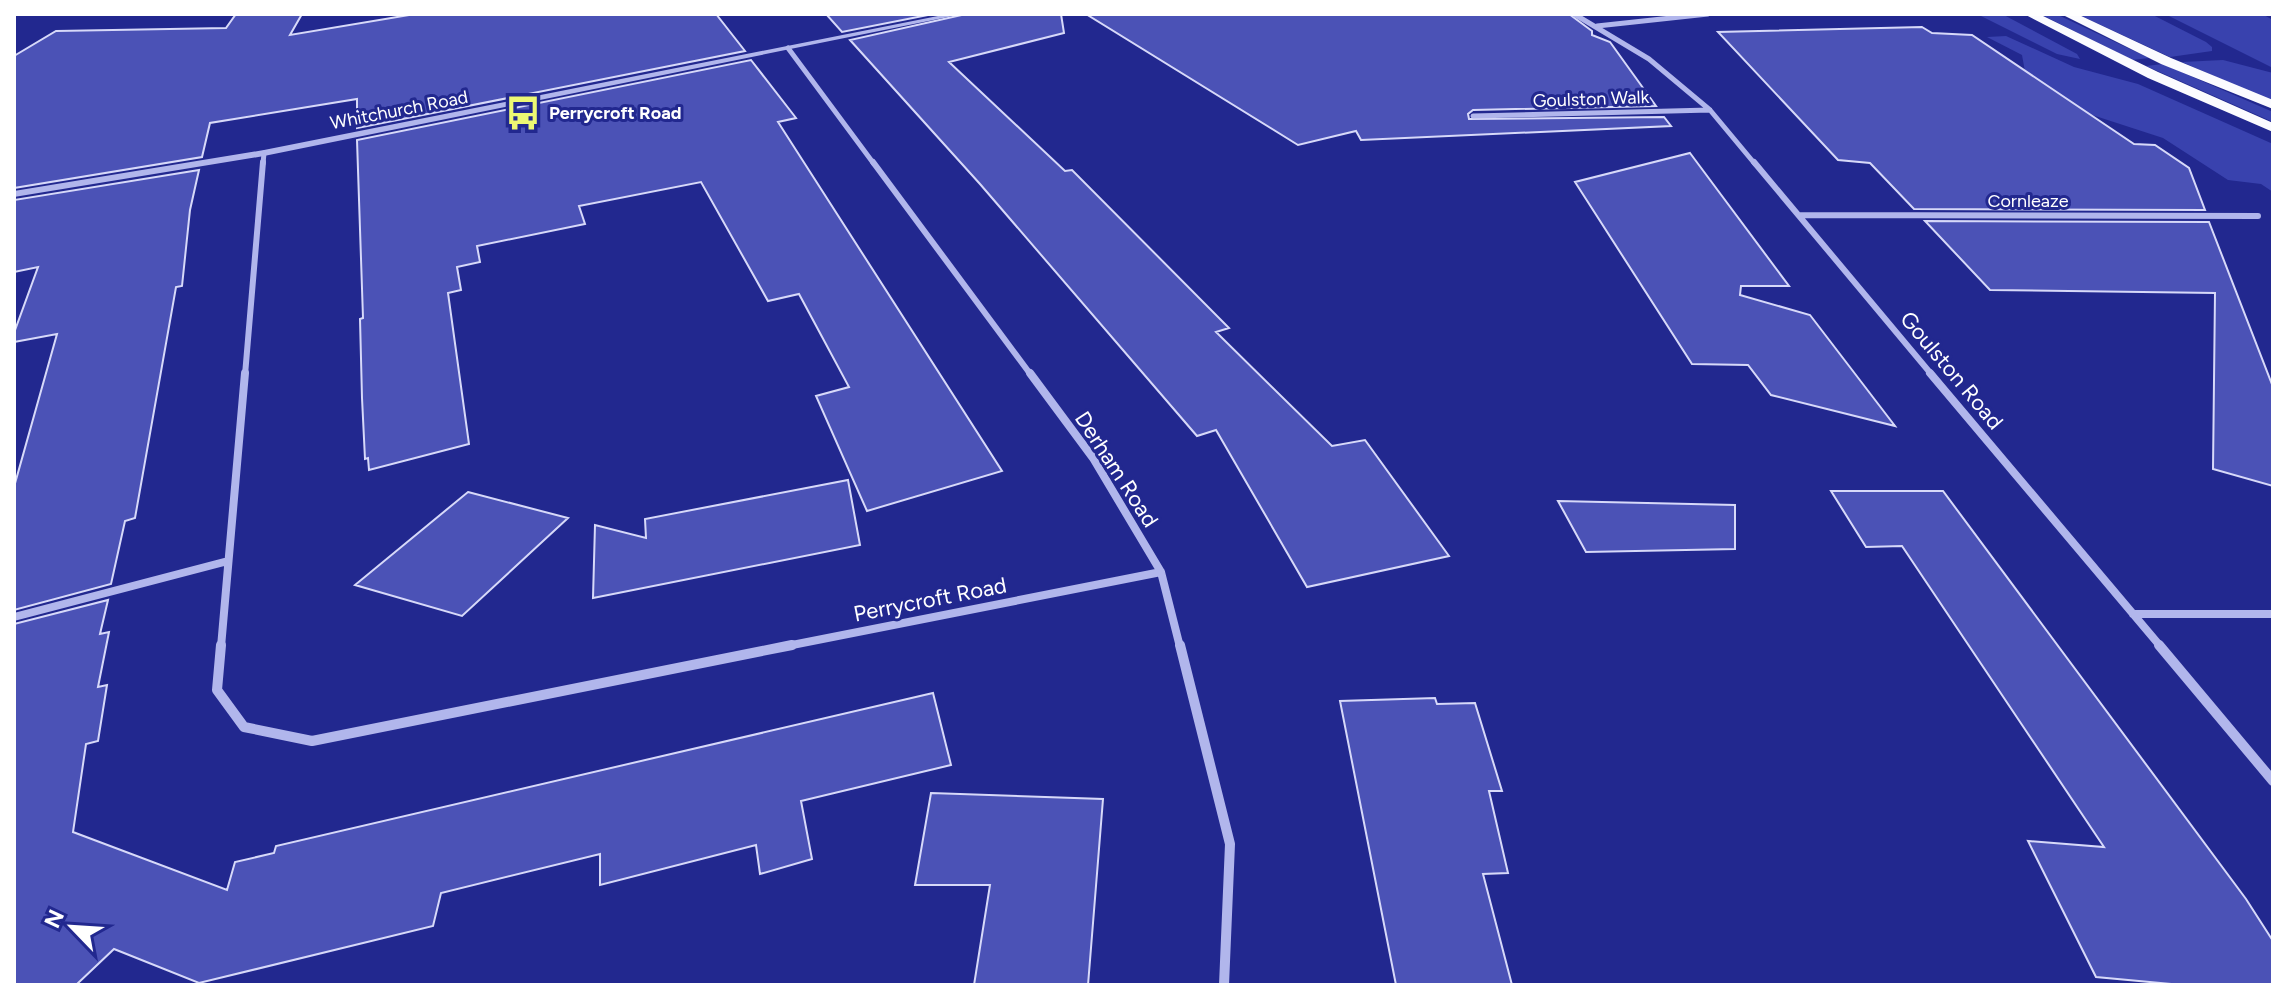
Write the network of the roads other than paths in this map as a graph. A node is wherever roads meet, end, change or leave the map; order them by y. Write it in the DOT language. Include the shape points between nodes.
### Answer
graph roads {
  1 [pos="959,14"];
  2 [pos="1574,14"];
  3 [pos="1708,14"];
  4 [pos="2030,14"];
  5 [pos="2067,14"];
  6 [pos="1597,26"];
  7 [pos="788,48"];
  8 [pos="2273,105"];
  9 [pos="1710,110"];
  10 [pos="1473,116"];
  11 [pos="2273,128"];
  12 [pos="264,153"];
  13 [pos="14,194"];
  14 [pos="1799,215"];
  15 [pos="2258,216"];
  16 [pos="228,561"];
  17 [pos="1161,572"];
  18 [pos="2133,614"];
  19 [pos="2273,614"];
  20 [pos="14,617"];
  21 [pos="2273,781"];
  22 [pos="1224,985"];
  1 -- 7 [label="street, Whitchurch Road"];
  2 -- 6 [label="street, Goulston Road"];
  3 -- 6 [label="street"];
  4 -- 11 [label="highway"];
  5 -- 8 [label="highway"];
  6 -- 9 [label="street, Goulston Road" via="1649,59"];
  7 -- 12 [label="street, Whitchurch Road"];
  7 -- 17 [label="street, Derham Road" via="1093,458"];
  9 -- 10 [label="street, Goulston Walk"];
  9 -- 14 [label="street, Goulston Road"];
  12 -- 13 [label="street, Whitchurch Road"];
  12 -- 16 [label="street, Perrycroft Road"];
  14 -- 15 [label="street, Cornleaze"];
  14 -- 18 [label="street, Goulston Road"];
  16 -- 17 [label="street, Perrycroft Road" via="217,690 244,727 312,741"];
  16 -- 20 [label="street"];
  17 -- 22 [label="street, Derham Road" via="1230,844"];
  18 -- 19 [label="street"];
  18 -- 21 [label="street, Goulston Road"];
}
